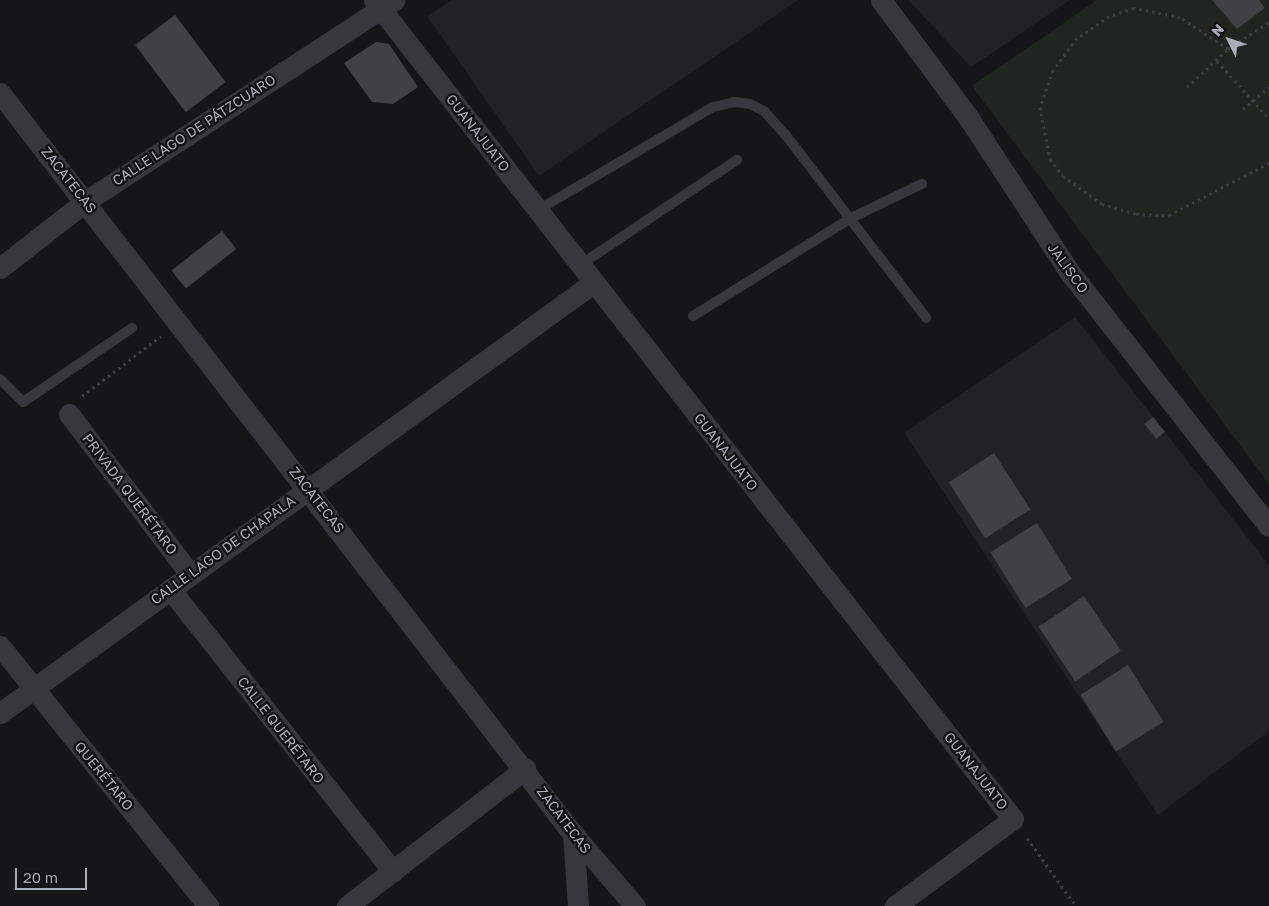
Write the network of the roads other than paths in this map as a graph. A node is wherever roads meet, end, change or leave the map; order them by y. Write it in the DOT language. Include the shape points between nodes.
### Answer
graph roads {
  1 [pos="881,0"];
  2 [pos="383,3"];
  3 [pos="0,93"];
  4 [pos="737,160"];
  5 [pos="922,184"];
  6 [pos="86,201"];
  7 [pos="538,210"];
  8 [pos="851,218"];
  9 [pos="580,265"];
  10 [pos="0,268"];
  11 [pos="593,283"];
  12 [pos="693,316"];
  13 [pos="926,318"];
  14 [pos="132,328"];
  15 [pos="0,379"];
  16 [pos="69,414"];
  17 [pos="308,488"];
  18 [pos="1269,526"];
  19 [pos="190,574"];
  20 [pos="170,589"];
  21 [pos="0,646"];
  22 [pos="33,687"];
  23 [pos="0,713"];
  24 [pos="525,769"];
  25 [pos="573,834"];
  26 [pos="393,871"];
  27 [pos="208,906"];
  28 [pos="347,906"];
  29 [pos="578,906"];
  30 [pos="634,906"];
  31 [pos="895,906"];
  1 -- 18 [label="street, JALISCO" via="970,120 1068,270"];
  2 -- 6 [label="street, CALLE LAGO DE PÁTZCUARO"];
  2 -- 7 [label="street, GUANAJUATO"];
  3 -- 6 [label="street, ZACATECAS"];
  4 -- 9 [label="lane"];
  5 -- 8 [label="lane"];
  6 -- 10 [label="street, CALLE LAGO DE PÁTZCUARO"];
  6 -- 17 [label="street, ZACATECAS"];
  7 -- 8 [label="lane" via="691,118 734,102 750,104 774,121"];
  7 -- 9 [label="street, GUANAJUATO"];
  8 -- 12 [label="lane"];
  8 -- 13 [label="lane"];
  9 -- 11 [label="street, GUANAJUATO"];
  11 -- 17 [label="street, CALLE LAGO DE CHAPALA"];
  11 -- 31 [label="street, GUANAJUATO" via="1013,819"];
  14 -- 15 [label="lane" via="23,402"];
  16 -- 19 [label="street, PRIVADA QUERÉTARO"];
  17 -- 19 [label="street, CALLE LAGO DE CHAPALA"];
  17 -- 24 [label="street, ZACATECAS"];
  19 -- 20 [label="street, CALLE LAGO DE CHAPALA"];
  20 -- 22 [label="street, CALLE LAGO DE CHAPALA"];
  20 -- 26 [label="street, CALLE QUERÉTARO"];
  21 -- 22 [label="street, QUERÉTARO"];
  22 -- 23 [label="street, CALLE LAGO DE CHAPALA"];
  22 -- 27 [label="street, QUERÉTARO"];
  24 -- 25 [label="street, ZACATECAS"];
  24 -- 26 [label="street"];
  25 -- 29 [label="street"];
  25 -- 30 [label="street, ZACATECAS"];
  26 -- 28 [label="street"];
}
